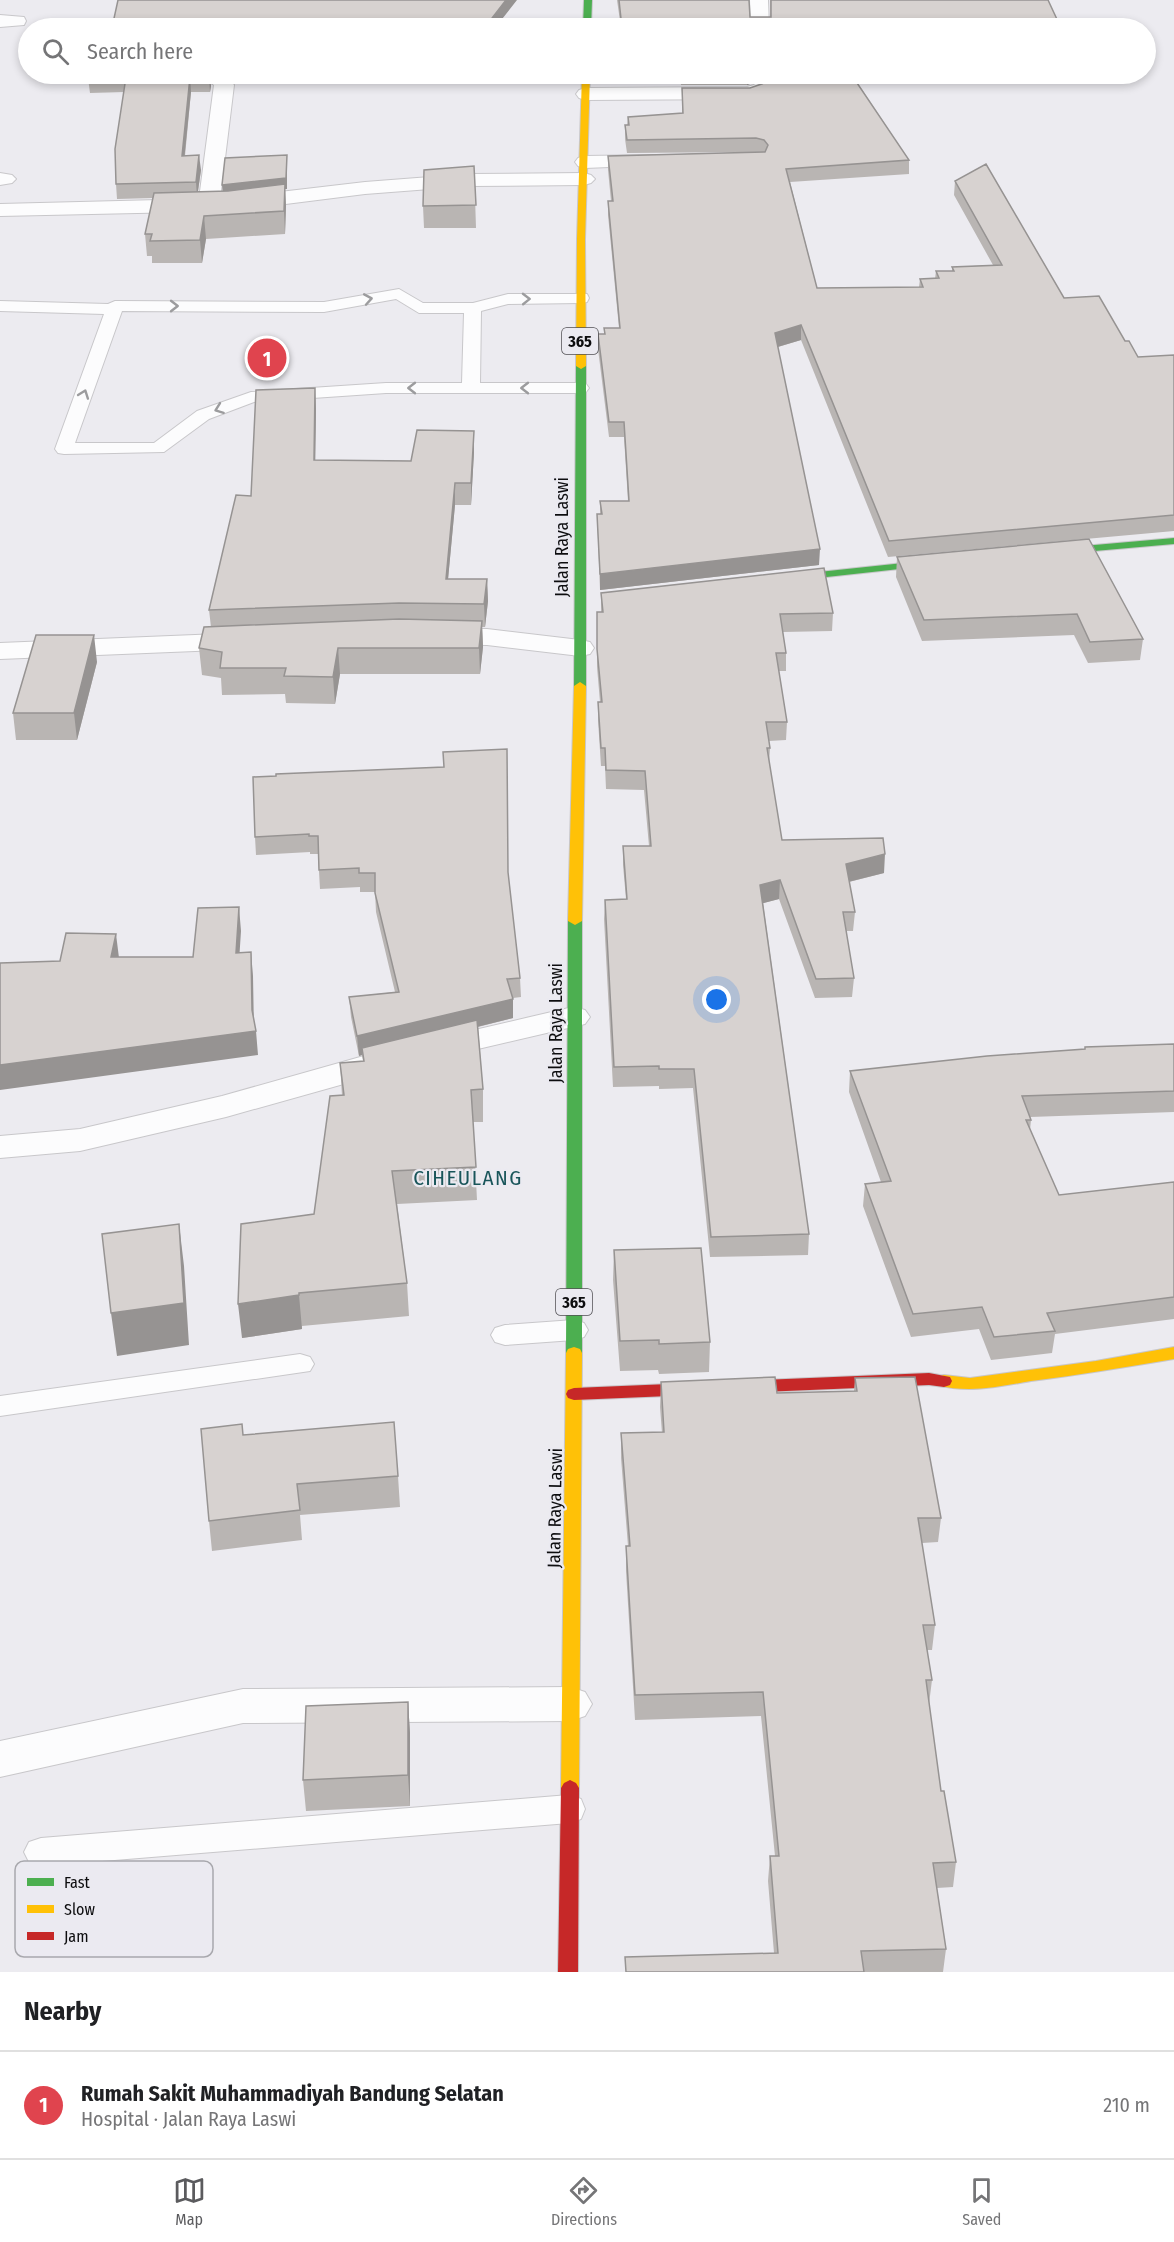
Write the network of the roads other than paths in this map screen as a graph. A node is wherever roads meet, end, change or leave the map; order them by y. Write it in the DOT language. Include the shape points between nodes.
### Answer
graph roads {
  1 [pos="588,0"];
  2 [pos="759,0"];
  3 [pos="587,18"];
  4 [pos="760,18"];
  5 [pos="224,84"];
  6 [pos="586,84"];
  7 [pos="764,84"];
  8 [pos="586,94"];
  9 [pos="676,161"];
  10 [pos="585,171"];
  11 [pos="211,205"];
  12 [pos="0,210"];
  13 [pos="580,298"];
  14 [pos="0,306"];
  15 [pos="473,308"];
  16 [pos="114,309"];
  17 [pos="471,388"];
  18 [pos="580,388"];
  19 [pos="1174,541"];
  20 [pos="1031,554"];
  21 [pos="960,560"];
  22 [pos="768,580"];
  23 [pos="411,635"];
  24 [pos="270,640"];
  25 [pos="580,641"];
  26 [pos="0,651"];
  27 [pos="573,1017"];
  28 [pos="0,1147"];
  29 [pos="574,1330"];
  30 [pos="506,1335"];
  31 [pos="1174,1353"];
  32 [pos="300,1364"];
  33 [pos="574,1394"];
  34 [pos="0,1406"];
  35 [pos="570,1704"];
  36 [pos="0,1759"];
  37 [pos="569,1809"];
  38 [pos="41,1852"];
  39 [pos="568,1972"];
  1 -- 3 [label="main road"];
  2 -- 4 [label="street"];
  5 -- 11 [label="street" via="208,195"];
  6 -- 8 [label="main road, Jalan Raya Laswi / 365"];
  7 -- 8 [label="street" via="749,93"];
  8 -- 10 [label="main road, Jalan Raya Laswi / 365"];
  9 -- 10 [label="street"];
  10 -- 11 [label="street"];
  10 -- 13 [label="main road, Jalan Raya Laswi / 365"];
  11 -- 12 [label="street"];
  15 -- 13 [label="lane, one-way" via="508,299"];
  13 -- 18 [label="main road, Jalan Raya Laswi / 365"];
  14 -- 16 [label="lane"];
  16 -- 15 [label="lane, one-way" via="324,307 399,294 419,308"];
  15 -- 17 [label="lane"];
  17 -- 16 [label="lane, one-way" via="386,388 251,397 203,415 158,448 64,449"];
  18 -- 17 [label="lane, one-way"];
  18 -- 25 [label="main road, Jalan Raya Laswi / 365"];
  19 -- 20 [label="main road"];
  21 -- 22 [label="main road"];
  23 -- 25 [label="street"];
  24 -- 26 [label="street"];
  25 -- 27 [label="main road, Jalan Raya Laswi / 365"];
  27 -- 28 [label="street" via="387,1060 226,1106 80,1140"];
  27 -- 29 [label="main road, Jalan Raya Laswi / 365"];
  29 -- 30 [label="lane"];
  29 -- 33 [label="main road, Jalan Raya Laswi / 365"];
  31 -- 33 [label="main road" via="970,1384 929,1379"];
  32 -- 34 [label="lane"];
  33 -- 35 [label="main road, Jalan Raya Laswi / 365"];
  35 -- 36 [label="street" via="243,1706"];
  35 -- 37 [label="main road, Jalan Raya Laswi / 365"];
  37 -- 38 [label="lane"];
  37 -- 39 [label="main road, Jalan Raya Laswi / 365"];
}
